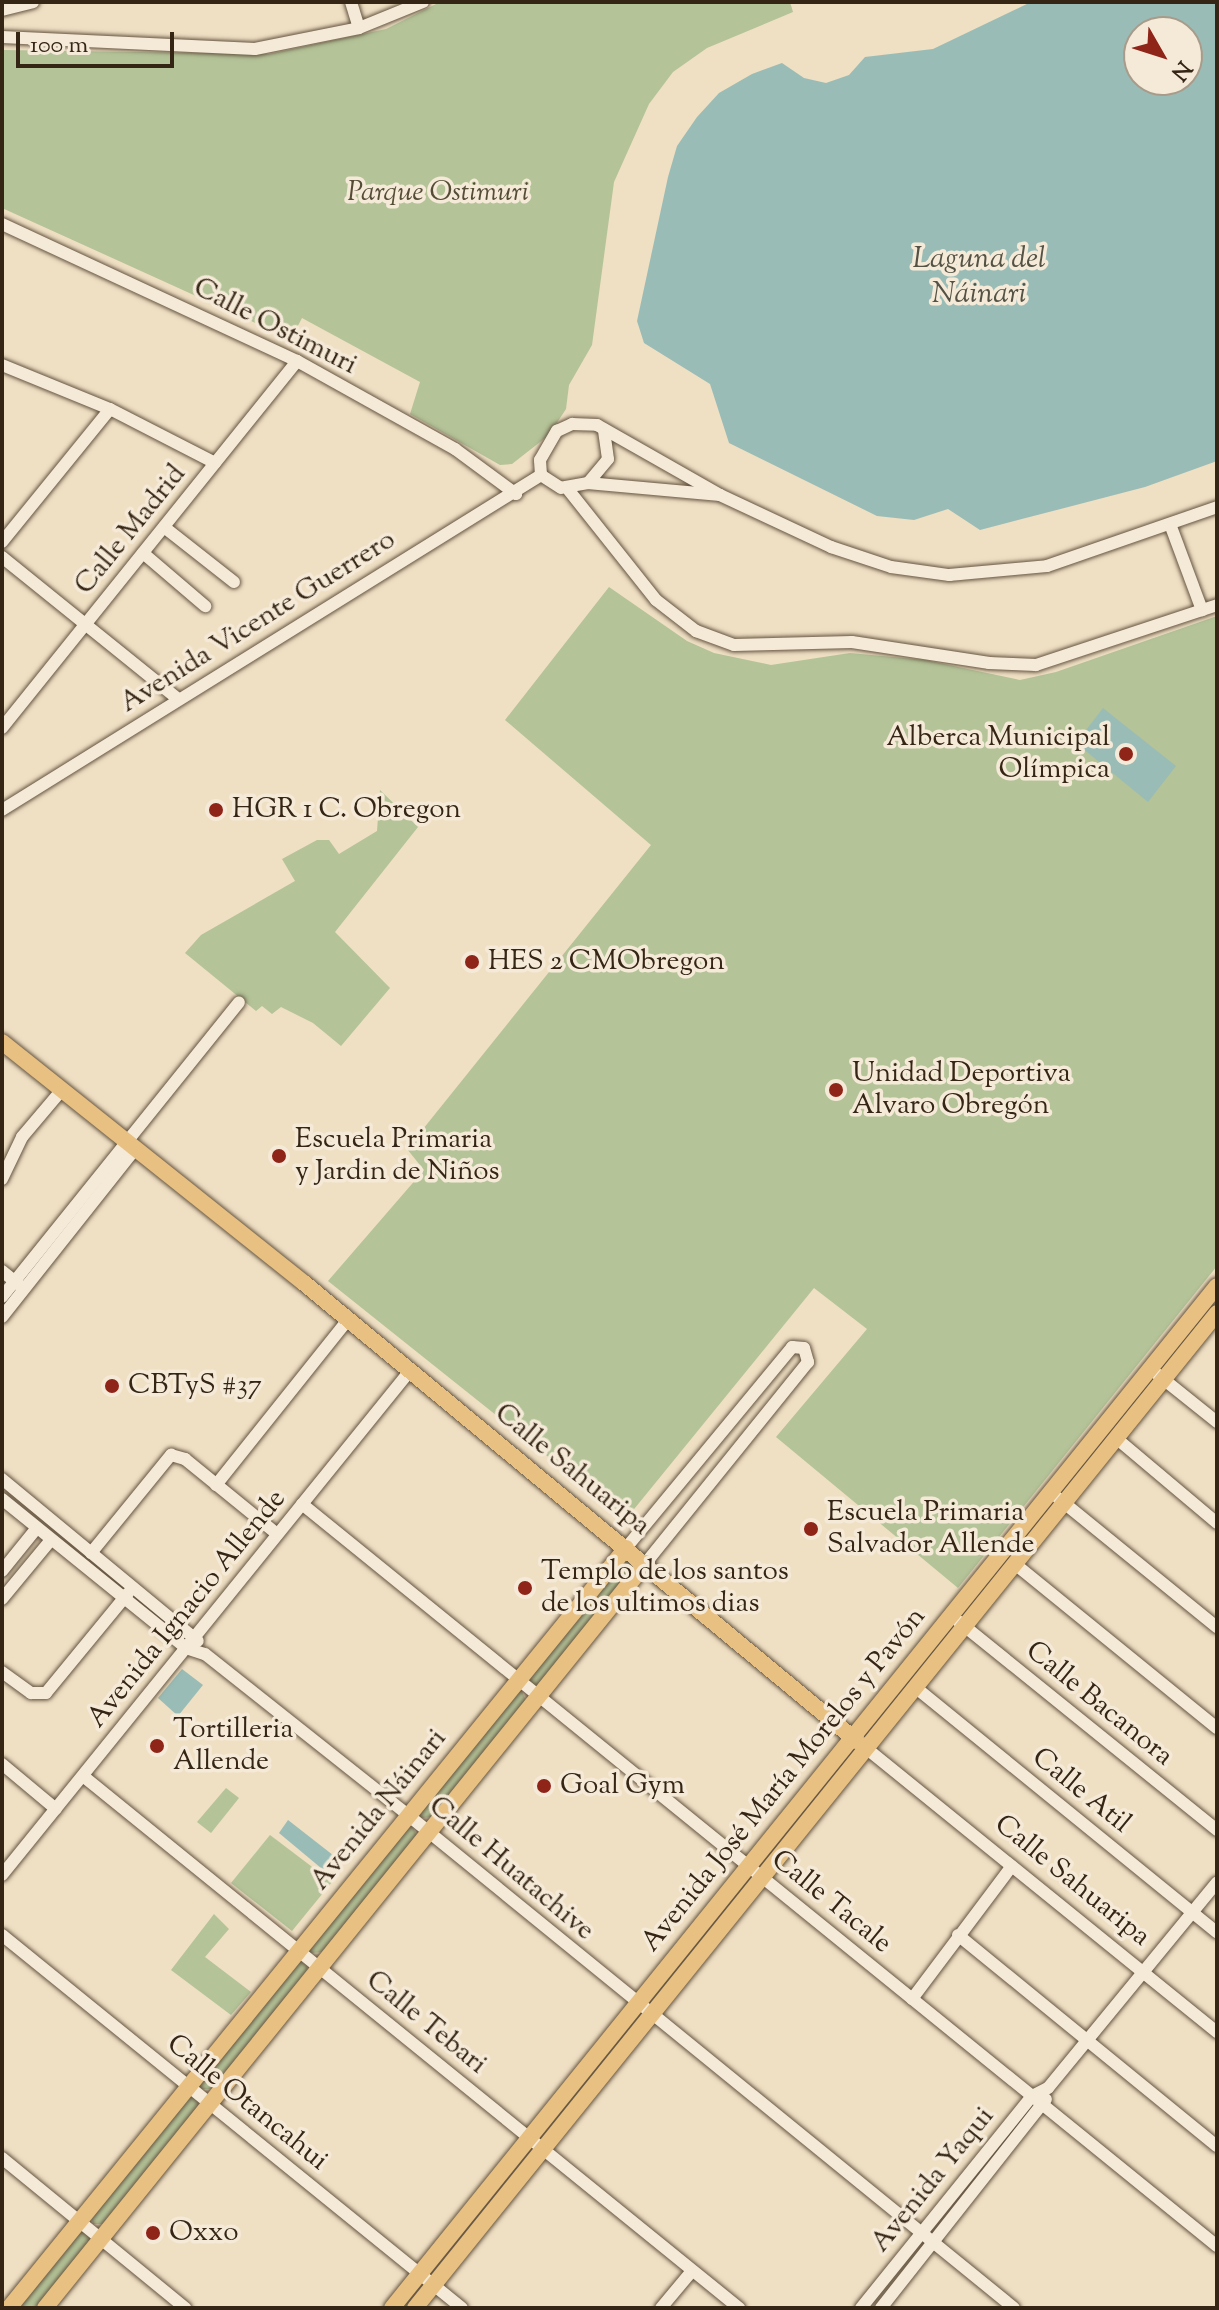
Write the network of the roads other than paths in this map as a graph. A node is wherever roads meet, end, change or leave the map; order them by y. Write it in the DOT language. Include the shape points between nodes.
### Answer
graph roads {
  1 [pos="33,2"];
  2 [pos="351,2"];
  3 [pos="423,2"];
  4 [pos="2,10"];
  5 [pos="359,28"];
  6 [pos="2,37"];
  7 [pos="2,224"];
  8 [pos="297,361"];
  9 [pos="2,365"];
  10 [pos="110,409"];
  11 [pos="604,429"];
  12 [pos="215,463"];
  13 [pos="541,475"];
  14 [pos="588,483"];
  15 [pos="567,488"];
  16 [pos="516,494"];
  17 [pos="720,495"];
  18 [pos="1217,507"];
  19 [pos="1170,524"];
  20 [pos="164,527"];
  21 [pos="2,542"];
  22 [pos="143,553"];
  23 [pos="2,557"];
  24 [pos="234,582"];
  25 [pos="1217,605"];
  26 [pos="205,606"];
  27 [pos="1202,610"];
  28 [pos="86,624"];
  29 [pos="177,698"];
  30 [pos="2,728"];
  31 [pos="2,810"];
  32 [pos="239,1002"];
  33 [pos="4,1049"];
  34 [pos="61,1091"];
  35 [pos="130,1145"];
  36 [pos="2,1179"];
  37 [pos="2,1271"];
  38 [pos="20,1285"];
  39 [pos="1217,1286"];
  40 [pos="2,1297"];
  41 [pos="2,1316"];
  42 [pos="1215,1318"];
  43 [pos="347,1321"];
  44 [pos="409,1372"];
  45 [pos="1157,1373"];
  46 [pos="1217,1422"];
  47 [pos="1116,1438"];
  48 [pos="2,1479"];
  49 [pos="216,1485"];
  50 [pos="1050,1492"];
  51 [pos="2,1499"];
  52 [pos="1064,1503"];
  53 [pos="302,1504"];
  54 [pos="1217,1523"];
  55 [pos="36,1529"];
  56 [pos="277,1534"];
  57 [pos="50,1541"];
  58 [pos="626,1548"];
  59 [pos="91,1553"];
  60 [pos="646,1563"];
  61 [pos="1015,1564"];
  62 [pos="2,1571"];
  63 [pos="133,1587"];
  64 [pos="2,1599"];
  65 [pos="124,1599"];
  66 [pos="957,1620"];
  67 [pos="1217,1627"];
  68 [pos="195,1637"];
  69 [pos="186,1648"];
  70 [pos="205,1654"];
  71 [pos="2,1672"];
  72 [pos="518,1679"];
  73 [pos="915,1687"];
  74 [pos="539,1696"];
  75 [pos="1217,1728"];
  76 [pos="852,1737"];
  77 [pos="866,1748"];
  78 [pos="2,1764"];
  79 [pos="83,1776"];
  80 [pos="56,1809"];
  81 [pos="408,1815"];
  82 [pos="1217,1830"];
  83 [pos="430,1832"];
  84 [pos="1012,1866"];
  85 [pos="755,1872"];
  86 [pos="2,1875"];
  87 [pos="1217,1882"];
  88 [pos="1193,1912"];
  89 [pos="1217,1932"];
  90 [pos="2,1935"];
  91 [pos="958,1935"];
  92 [pos="299,1950"];
  93 [pos="320,1967"];
  94 [pos="1143,1972"];
  95 [pos="912,1999"];
  96 [pos="637,2004"];
  97 [pos="651,2015"];
  98 [pos="1217,2032"];
  99 [pos="1086,2040"];
  100 [pos="188,2086"];
  101 [pos="1048,2088"];
  102 [pos="1032,2096"];
  103 [pos="210,2104"];
  104 [pos="1044,2106"];
  105 [pos="530,2138"];
  106 [pos="1217,2146"];
  107 [pos="543,2150"];
  108 [pos="2,2158"];
  109 [pos="80,2221"];
  110 [pos="921,2234"];
  111 [pos="101,2238"];
  112 [pos="934,2243"];
  113 [pos="1217,2246"];
  114 [pos="692,2271"];
  115 [pos="420,2273"];
  116 [pos="434,2285"];
  117 [pos="9,2308"];
  118 [pos="45,2308"];
  119 [pos="185,2308"];
  120 [pos="392,2308"];
  121 [pos="415,2308"];
  122 [pos="462,2308"];
  123 [pos="661,2308"];
  124 [pos="739,2308"];
  125 [pos="861,2308"];
  126 [pos="881,2308"];
  127 [pos="1014,2308"];
  1 -- 4 [label="street"];
  2 -- 5 [label="street"];
  3 -- 5 [label="street"];
  5 -- 6 [label="street" via="230,50"];
  7 -- 8 [label="street, Calle Ostimuri"];
  8 -- 12 [label="street, Calle Madrid"];
  8 -- 16 [label="street, Calle Ostimuri" via="455,449"];
  9 -- 10 [label="street"];
  10 -- 12 [label="street"];
  10 -- 21 [label="street"];
  11 -- 13 [label="street" via="580,423 557,431 542,451"];
  11 -- 14 [label="street" via="608,459"];
  11 -- 17 [label="street"];
  12 -- 20 [label="street, Calle Madrid"];
  13 -- 15 [label="street"];
  13 -- 16 [label="street, Avenida Vicente Guerrero"];
  14 -- 15 [label="street"];
  14 -- 17 [label="street"];
  15 -- 27 [label="street" via="669,612 696,631 734,645 852,642 1036,665"];
  16 -- 29 [label="street, Avenida Vicente Guerrero"];
  17 -- 19 [label="street" via="862,559 949,575 1047,566"];
  18 -- 19 [label="street"];
  19 -- 27 [label="street"];
  20 -- 22 [label="street, Calle Madrid"];
  20 -- 24 [label="street"];
  22 -- 26 [label="street"];
  22 -- 28 [label="street, Calle Madrid"];
  23 -- 28 [label="street"];
  25 -- 27 [label="street"];
  28 -- 29 [label="street"];
  28 -- 30 [label="street, Calle Madrid"];
  29 -- 31 [label="street, Avenida Vicente Guerrero"];
  32 -- 35 [label="street"];
  33 -- 34 [label="main road, Calle Sahuaripa"];
  34 -- 35 [label="main road, Calle Sahuaripa"];
  34 -- 36 [label="street" via="22,1137"];
  35 -- 38 [label="street"];
  35 -- 43 [label="main road, Calle Sahuaripa"];
  37 -- 38 [label="street"];
  38 -- 40 [label="street"];
  38 -- 41 [label="street"];
  39 -- 45 [label="main road, Avenida José María Morelos y Pavón"];
  42 -- 45 [label="main road, Avenida José María Morelos y Pavón"];
  43 -- 44 [label="main road, Calle Sahuaripa"];
  43 -- 49 [label="street"];
  44 -- 53 [label="street, Avenida Ignacio Allende"];
  44 -- 58 [label="main road, Calle Sahuaripa"];
  45 -- 46 [label="street"];
  45 -- 47 [label="main road, Avenida José María Morelos y Pavón"];
  45 -- 50 [label="main road, Avenida José María Morelos y Pavón"];
  47 -- 52 [label="main road, Avenida José María Morelos y Pavón"];
  47 -- 54 [label="street"];
  48 -- 59 [label="street, Calle Huatachive"];
  49 -- 56 [label="street"];
  49 -- 59 [label="street" via="185,1459 171,1455"];
  50 -- 52 [label="street"];
  50 -- 66 [label="main road, Avenida José María Morelos y Pavón"];
  51 -- 55 [label="street, Calle Huatachive"];
  52 -- 61 [label="main road, Avenida José María Morelos y Pavón"];
  52 -- 67 [label="street"];
  53 -- 56 [label="street, Avenida Ignacio Allende"];
  53 -- 72 [label="street, Calle Tacale"];
  55 -- 57 [label="street, Calle Huatachive"];
  55 -- 62 [label="street"];
  56 -- 68 [label="street, Avenida Ignacio Allende"];
  57 -- 64 [label="street"];
  57 -- 65 [label="street, Calle Huatachive"];
  58 -- 60 [label="main road, Calle Sahuaripa"];
  58 -- 60 [label="street, Avenida Náinari" via="792,1347 804,1348 808,1362"];
  58 -- 72 [label="main road, Avenida Náinari"];
  59 -- 63 [label="street, Calle Huatachive"];
  60 -- 74 [label="main road, Avenida Náinari"];
  60 -- 76 [label="main road, Calle Sahuaripa"];
  61 -- 66 [label="main road, Avenida José María Morelos y Pavón"];
  61 -- 75 [label="street"];
  63 -- 65 [label="street"];
  63 -- 68 [label="street, Calle Huatachive"];
  65 -- 69 [label="street, Calle Huatachive"];
  65 -- 71 [label="street" via="46,1693 31,1693"];
  66 -- 73 [label="main road, Avenida José María Morelos y Pavón"];
  66 -- 76 [label="main road, Avenida José María Morelos y Pavón"];
  66 -- 82 [label="street, Calle Bacanora"];
  68 -- 69 [label="street, Avenida Ignacio Allende"];
  68 -- 70 [label="street, Calle Huatachive"];
  69 -- 70 [label="street, Calle Huatachive"];
  69 -- 79 [label="street, Avenida Ignacio Allende"];
  70 -- 81 [label="street, Calle Huatachive"];
  72 -- 74 [label="street, Calle Tacale"];
  72 -- 81 [label="main road, Avenida Náinari"];
  73 -- 77 [label="main road, Avenida José María Morelos y Pavón"];
  73 -- 88 [label="street, Calle Atil"];
  74 -- 83 [label="main road, Avenida Náinari"];
  74 -- 85 [label="street, Calle Tacale"];
  76 -- 77 [label="main road, Calle Sahuaripa"];
  76 -- 85 [label="main road, Avenida José María Morelos y Pavón"];
  77 -- 84 [label="street, Calle Sahuaripa"];
  77 -- 85 [label="main road, Avenida José María Morelos y Pavón"];
  78 -- 80 [label="street"];
  79 -- 80 [label="street, Avenida Ignacio Allende"];
  79 -- 92 [label="street, Calle Tebari"];
  80 -- 86 [label="street, Avenida Ignacio Allende"];
  81 -- 83 [label="street, Calle Huatachive"];
  81 -- 92 [label="main road, Avenida Náinari"];
  83 -- 93 [label="main road, Avenida Náinari"];
  83 -- 96 [label="street, Calle Huatachive"];
  84 -- 91 [label="street"];
  84 -- 94 [label="street, Calle Sahuaripa"];
  85 -- 95 [label="street, Calle Tacale"];
  85 -- 96 [label="main road, Avenida José María Morelos y Pavón"];
  85 -- 97 [label="main road, Avenida José María Morelos y Pavón"];
  87 -- 88 [label="street, Avenida Yaqui"];
  88 -- 89 [label="street, Calle Atil"];
  88 -- 94 [label="street, Avenida Yaqui"];
  90 -- 100 [label="street, Calle Otancahui"];
  91 -- 95 [label="street"];
  91 -- 99 [label="street"];
  92 -- 93 [label="street, Calle Tebari"];
  92 -- 100 [label="main road, Avenida Náinari"];
  93 -- 103 [label="main road, Avenida Náinari"];
  93 -- 105 [label="street, Calle Tebari"];
  94 -- 98 [label="street, Calle Sahuaripa"];
  94 -- 99 [label="street, Avenida Yaqui"];
  95 -- 102 [label="street, Calle Tacale"];
  96 -- 97 [label="street, Calle Huatachive"];
  96 -- 105 [label="main road, Avenida José María Morelos y Pavón"];
  97 -- 107 [label="main road, Avenida José María Morelos y Pavón"];
  97 -- 110 [label="street, Calle Huatachive"];
  99 -- 101 [label="street, Avenida Yaqui"];
  99 -- 106 [label="street"];
  100 -- 103 [label="street, Calle Otancahui"];
  100 -- 109 [label="main road, Avenida Náinari"];
  101 -- 102 [label="street, Avenida Yaqui"];
  101 -- 104 [label="street, Avenida Yaqui"];
  102 -- 104 [label="street, Calle Tacale"];
  102 -- 110 [label="street, Avenida Yaqui"];
  103 -- 111 [label="main road, Avenida Náinari"];
  103 -- 115 [label="street, Calle Otancahui"];
  104 -- 112 [label="street, Avenida Yaqui"];
  104 -- 113 [label="street, Calle Tacale"];
  105 -- 107 [label="street, Calle Tebari"];
  105 -- 115 [label="main road, Avenida José María Morelos y Pavón"];
  107 -- 114 [label="street, Calle Tebari"];
  107 -- 116 [label="main road, Avenida José María Morelos y Pavón"];
  108 -- 109 [label="street"];
  109 -- 111 [label="street"];
  109 -- 117 [label="main road, Avenida Náinari"];
  110 -- 112 [label="street, Calle Huatachive"];
  110 -- 125 [label="street, Avenida Yaqui"];
  111 -- 118 [label="main road, Avenida Náinari"];
  111 -- 119 [label="street"];
  112 -- 126 [label="street, Avenida Yaqui"];
  112 -- 127 [label="street, Calle Huatachive"];
  114 -- 123 [label="street"];
  114 -- 124 [label="street, Calle Tebari"];
  115 -- 116 [label="street, Calle Otancahui"];
  115 -- 120 [label="main road, Avenida José María Morelos y Pavón"];
  116 -- 121 [label="main road, Avenida José María Morelos y Pavón"];
  116 -- 122 [label="street, Calle Otancahui"];
}
